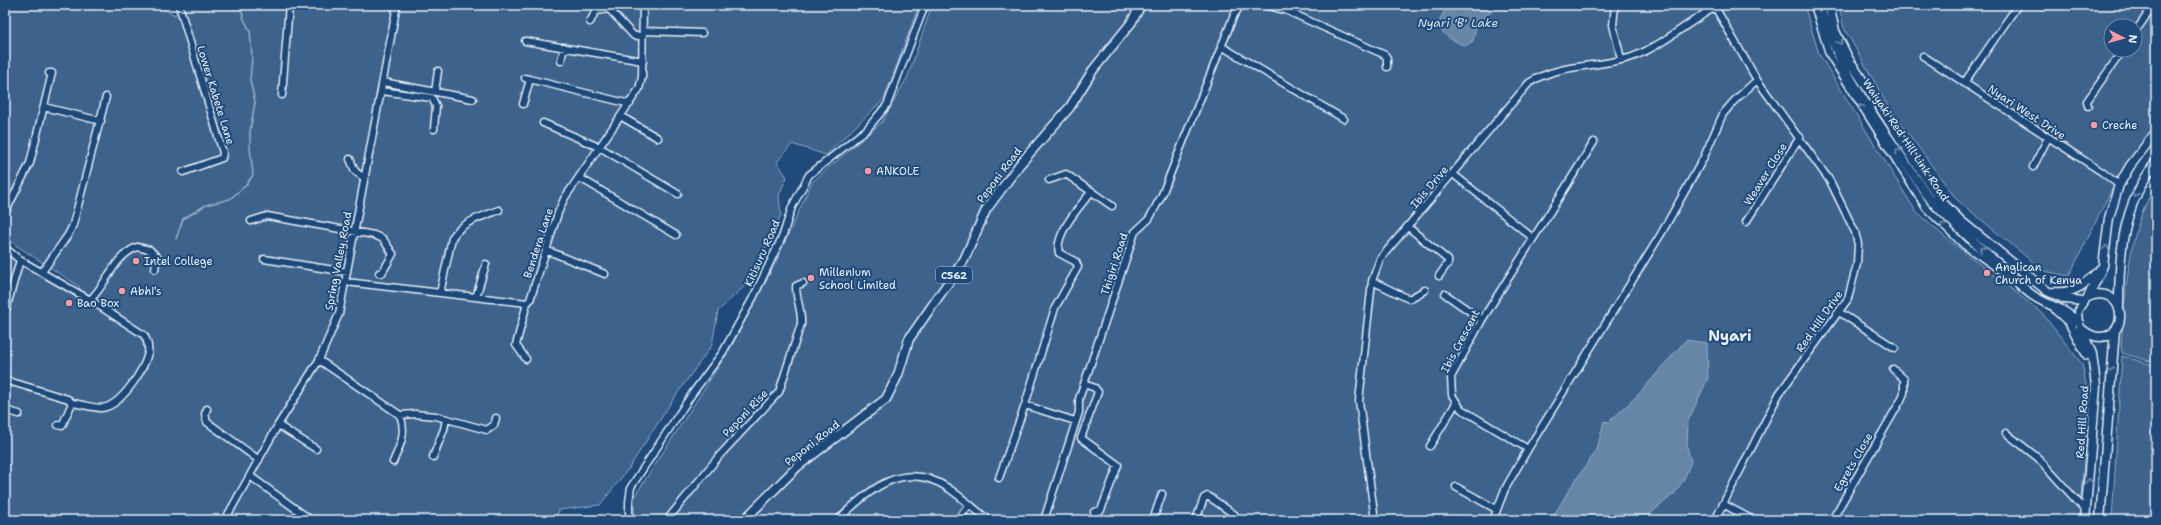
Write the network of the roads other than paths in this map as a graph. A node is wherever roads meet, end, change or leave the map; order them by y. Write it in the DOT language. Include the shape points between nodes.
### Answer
graph roads {
  1 [pos="179,5"];
  2 [pos="289,5"];
  3 [pos="397,5"];
  4 [pos="643,5"];
  5 [pos="925,5"];
  6 [pos="1141,5"];
  7 [pos="1241,5"];
  8 [pos="1264,5"];
  9 [pos="1615,5"];
  10 [pos="1814,5"];
  11 [pos="1820,5"];
  12 [pos="1828,5"];
  13 [pos="2018,5"];
  14 [pos="2154,5"];
  15 [pos="1717,6"];
  16 [pos="2143,21"];
  17 [pos="590,22"];
  18 [pos="643,33"];
  19 [pos="702,33"];
  20 [pos="525,41"];
  21 [pos="1221,46"];
  22 [pos="564,47"];
  23 [pos="1923,56"];
  24 [pos="2117,58"];
  25 [pos="1621,59"];
  26 [pos="561,61"];
  27 [pos="643,61"];
  28 [pos="1387,67"];
  29 [pos="438,71"];
  30 [pos="49,73"];
  31 [pos="1758,80"];
  32 [pos="384,82"];
  33 [pos="1964,83"];
  34 [pos="382,91"];
  35 [pos="435,92"];
  36 [pos="282,95"];
  37 [pos="106,97"];
  38 [pos="473,99"];
  39 [pos="523,104"];
  40 [pos="630,104"];
  41 [pos="2088,106"];
  42 [pos="44,107"];
  43 [pos="622,117"];
  44 [pos="1344,119"];
  45 [pos="101,120"];
  46 [pos="543,123"];
  47 [pos="434,129"];
  48 [pos="2156,132"];
  49 [pos="1800,137"];
  50 [pos="658,138"];
  51 [pos="2048,138"];
  52 [pos="1594,142"];
  53 [pos="601,148"];
  54 [pos="350,159"];
  55 [pos="2156,162"];
  56 [pos="2033,167"];
  57 [pos="183,172"];
  58 [pos="1453,174"];
  59 [pos="364,178"];
  60 [pos="580,178"];
  61 [pos="1049,180"];
  62 [pos="2119,185"];
  63 [pos="1092,191"];
  64 [pos="678,194"];
  65 [pos="1112,206"];
  66 [pos="7,209"];
  67 [pos="499,210"];
  68 [pos="251,221"];
  69 [pos="1746,222"];
  70 [pos="1408,228"];
  71 [pos="355,232"];
  72 [pos="676,235"];
  73 [pos="1533,238"];
  74 [pos="5,248"];
  75 [pos="546,250"];
  76 [pos="264,259"];
  77 [pos="20,260"];
  78 [pos="486,264"];
  79 [pos="2103,266"];
  80 [pos="155,270"];
  81 [pos="42,272"];
  82 [pos="347,272"];
  83 [pos="379,273"];
  84 [pos="605,274"];
  85 [pos="1439,276"];
  86 [pos="1372,281"];
  87 [pos="346,282"];
  88 [pos="803,283"];
  89 [pos="2018,283"];
  90 [pos="1425,290"];
  91 [pos="2047,291"];
  92 [pos="440,293"];
  93 [pos="1445,294"];
  94 [pos="476,297"];
  95 [pos="2086,299"];
  96 [pos="90,300"];
  97 [pos="527,303"];
  98 [pos="2045,303"];
  99 [pos="2119,307"];
  100 [pos="1839,312"];
  101 [pos="5,313"];
  102 [pos="1482,320"];
  103 [pos="2080,325"];
  104 [pos="2114,330"];
  105 [pos="1895,348"];
  106 [pos="526,359"];
  107 [pos="319,360"];
  108 [pos="1893,369"];
  109 [pos="2095,372"];
  110 [pos="5,380"];
  111 [pos="1084,384"];
  112 [pos="72,403"];
  113 [pos="1456,403"];
  114 [pos="1025,405"];
  115 [pos="207,409"];
  116 [pos="5,410"];
  117 [pos="19,414"];
  118 [pos="400,415"];
  119 [pos="496,418"];
  120 [pos="446,419"];
  121 [pos="1076,421"];
  122 [pos="58,425"];
  123 [pos="278,425"];
  124 [pos="2006,433"];
  125 [pos="1430,446"];
  126 [pos="316,449"];
  127 [pos="1528,449"];
  128 [pos="433,457"];
  129 [pos="259,460"];
  130 [pos="393,462"];
  131 [pos="250,476"];
  132 [pos="999,478"];
  133 [pos="1456,487"];
  134 [pos="1162,494"];
  135 [pos="1723,504"];
  136 [pos="969,505"];
  137 [pos="1496,509"];
  138 [pos="2086,511"];
  139 [pos="1094,512"];
  140 [pos="225,520"];
  141 [pos="311,520"];
  142 [pos="629,520"];
  143 [pos="667,520"];
  144 [pos="744,520"];
  145 [pos="838,520"];
  146 [pos="958,520"];
  147 [pos="989,520"];
  148 [pos="1044,520"];
  149 [pos="1153,520"];
  150 [pos="1196,520"];
  151 [pos="1236,520"];
  152 [pos="1375,520"];
  153 [pos="1493,520"];
  154 [pos="1714,520"];
  155 [pos="1753,520"];
  156 [pos="1832,520"];
  157 [pos="2085,520"];
  158 [pos="2100,520"];
  1 -- 57 [label="street, Lower Kabete Lane" via="223,153 222,158"];
  2 -- 36 [label="street"];
  3 -- 32 [label="street, Spring Valley Road"];
  4 -- 18 [label="street, Bendera Lane"];
  5 -- 142 [label="street, Kitisuru Road" via="888,105 867,129 810,174 792,207 783,235 754,296 726,346 631,487"];
  6 -- 144 [label="main road, Peponi Road / C562" via="1131,23 1093,70 1070,107 1020,164 986,210 964,260 909,339 898,375 886,399 798,466"];
  7 -- 21 [label="street, Thigiri Road" via="1234,14"];
  8 -- 28 [label="street" via="1285,10 1385,55"];
  9 -- 25 [label="street" via="1613,24"];
  89 -- 10 [label="street, one-way" via="1970,250 1926,208 1829,54"];
  89 -- 11 [label="main road, Waiyaki Red Hill Link Road, one-way" via="1956,227 1928,197 1847,72 1835,50"];
  12 -- 91 [label="main road, Waiyaki Red Hill Link Road, one-way" via="1848,58 1934,192 1961,220"];
  13 -- 33 [label="street"];
  14 -- 16 [label="street"];
  15 -- 25 [label="street, Ibis Drive" via="1645,51"];
  15 -- 31 [label="street, Red Hill Drive"];
  17 -- 18 [label="street" via="596,11 609,10 634,36"];
  18 -- 19 [label="street"];
  18 -- 27 [label="street, Bendera Lane"];
  20 -- 22 [label="street"];
  21 -- 44 [label="street"];
  21 -- 111 [label="street, Thigiri Road" via="1161,197 1149,219 1135,232"];
  22 -- 26 [label="street"];
  22 -- 27 [label="street"];
  23 -- 33 [label="street, Nyari West Drive"];
  24 -- 41 [label="street" via="2087,101"];
  25 -- 58 [label="street, Ibis Drive" via="1554,72 1529,83"];
  27 -- 40 [label="street, Bendera Lane" via="639,89"];
  29 -- 35 [label="street"];
  30 -- 42 [label="street" via="52,73"];
  31 -- 49 [label="street, Red Hill Drive"];
  31 -- 127 [label="street" via="1723,114 1703,159 1661,234"];
  32 -- 34 [label="street, Spring Valley Road"];
  32 -- 35 [label="street"];
  33 -- 51 [label="street, Nyari West Drive"];
  34 -- 47 [label="street" via="432,98 436,106"];
  34 -- 59 [label="street, Spring Valley Road"];
  35 -- 38 [label="street"];
  37 -- 45 [label="street"];
  39 -- 40 [label="street" via="527,79"];
  40 -- 43 [label="street, Bendera Lane"];
  42 -- 45 [label="street"];
  42 -- 66 [label="street" via="30,163"];
  43 -- 50 [label="street"];
  43 -- 53 [label="street, Bendera Lane"];
  45 -- 81 [label="street" via="73,225"];
  46 -- 53 [label="street"];
  48 -- 62 [label="main road"];
  49 -- 69 [label="street, Weaver Close"];
  49 -- 100 [label="street, Red Hill Drive" via="1834,188 1858,244 1852,291"];
  51 -- 56 [label="street"];
  51 -- 62 [label="street, Nyari West Drive"];
  52 -- 73 [label="street, Ibis Crescent"];
  53 -- 60 [label="street, Bendera Lane"];
  53 -- 64 [label="street"];
  54 -- 59 [label="street" via="354,171"];
  55 -- 99 [label="main road, one-way" via="2142,181 2129,210 2120,256"];
  58 -- 70 [label="street, Ibis Drive"];
  58 -- 73 [label="street"];
  59 -- 71 [label="street, Spring Valley Road"];
  60 -- 72 [label="street"];
  60 -- 75 [label="street, Bendera Lane" via="564,199"];
  61 -- 63 [label="street" via="1066,174"];
  79 -- 62 [label="main road, one-way" via="2110,218"];
  63 -- 65 [label="street"];
  63 -- 114 [label="street" via="1071,219 1058,245 1059,253 1076,262 1078,267 1055,308"];
  67 -- 92 [label="street" via="457,230 452,238"];
  68 -- 71 [label="street" via="267,216"];
  70 -- 85 [label="street" via="1448,260"];
  70 -- 86 [label="street, Ibis Drive" via="1380,259"];
  71 -- 82 [label="street, Spring Valley Road"];
  71 -- 83 [label="street" via="383,239 392,251 391,259 382,273"];
  73 -- 102 [label="street, Ibis Crescent"];
  74 -- 77 [label="street"];
  75 -- 84 [label="street"];
  75 -- 97 [label="street, Bendera Lane"];
  76 -- 82 [label="street"];
  77 -- 81 [label="street"];
  77 -- 101 [label="street"];
  78 -- 94 [label="street"];
  79 -- 91 [label="main road" via="2086,284 2077,289 2068,293"];
  79 -- 95 [label="main road"];
  80 -- 96 [label="street" via="157,257 150,250 137,246 122,256"];
  81 -- 96 [label="street"];
  82 -- 87 [label="street, Spring Valley Road"];
  86 -- 90 [label="street" via="1409,299"];
  86 -- 152 [label="street, Ibis Drive" via="1359,401"];
  87 -- 92 [label="street"];
  87 -- 107 [label="street, Spring Valley Road" via="339,314"];
  88 -- 143 [label="street, Peponi Rise" via="796,286 802,314 801,324 778,392 720,455"];
  89 -- 98 [label="main road, Waiyaki Red Hill Link Road"];
  91 -- 95 [label="main road, Waiyaki Red Hill Link Road" via="2065,299"];
  92 -- 94 [label="street"];
  93 -- 102 [label="street"];
  94 -- 97 [label="street"];
  95 -- 99 [label="main road" via="2100,294 2106,295"];
  95 -- 103 [label="street" via="2078,311"];
  96 -- 112 [label="street" via="144,335 148,353 137,378 112,403 103,408"];
  97 -- 106 [label="street, Bendera Lane" via="516,345"];
  98 -- 103 [label="main road, Waiyaki Red Hill Link Road" via="2071,314"];
  98 -- 109 [label="main road" via="2068,322"];
  99 -- 104 [label="main road" via="2120,319"];
  100 -- 105 [label="street"];
  100 -- 135 [label="street, Red Hill Drive" via="1779,394"];
  102 -- 113 [label="street, Ibis Crescent" via="1451,377 1452,395"];
  103 -- 104 [label="main road" via="2090,336 2109,334"];
  103 -- 109 [label="main road, Red Hill Road" via="2092,354"];
  104 -- 158 [label="main road, one-way"];
  107 -- 118 [label="street"];
  107 -- 123 [label="street, Spring Valley Road"];
  108 -- 156 [label="street, Egrets Close" via="1904,379 1901,400"];
  138 -- 109 [label="main road, Red Hill Road, one-way" via="2096,396"];
  110 -- 112 [label="street" via="62,396"];
  111 -- 121 [label="street, Thigiri Road"];
  111 -- 139 [label="street" via="1098,392 1081,438 1118,465 1101,510"];
  112 -- 122 [label="street" via="62,426"];
  113 -- 125 [label="street"];
  113 -- 127 [label="street" via="1461,409"];
  114 -- 121 [label="street"];
  114 -- 132 [label="street"];
  115 -- 129 [label="street" via="207,422"];
  116 -- 117 [label="street"];
  118 -- 120 [label="street" via="415,414"];
  118 -- 130 [label="street" via="404,427 403,440"];
  119 -- 120 [label="street" via="494,425 487,430"];
  120 -- 128 [label="street"];
  121 -- 148 [label="street, Thigiri Road"];
  123 -- 126 [label="street"];
  123 -- 129 [label="street, Spring Valley Road"];
  124 -- 138 [label="street" via="2038,458"];
  127 -- 137 [label="street"];
  129 -- 131 [label="street, Spring Valley Road"];
  131 -- 140 [label="street, Spring Valley Road"];
  131 -- 141 [label="street"];
  133 -- 137 [label="street"];
  134 -- 149 [label="street"];
  135 -- 154 [label="street, Red Hill Drive"];
  135 -- 155 [label="street"];
  136 -- 145 [label="street" via="932,479 905,476 890,480 863,496"];
  136 -- 146 [label="street"];
  136 -- 147 [label="street"];
  137 -- 153 [label="street"];
  138 -- 157 [label="main road, Red Hill Road"];
  150 -- 151 [label="street" via="1204,498 1208,496 1235,515"];
}
